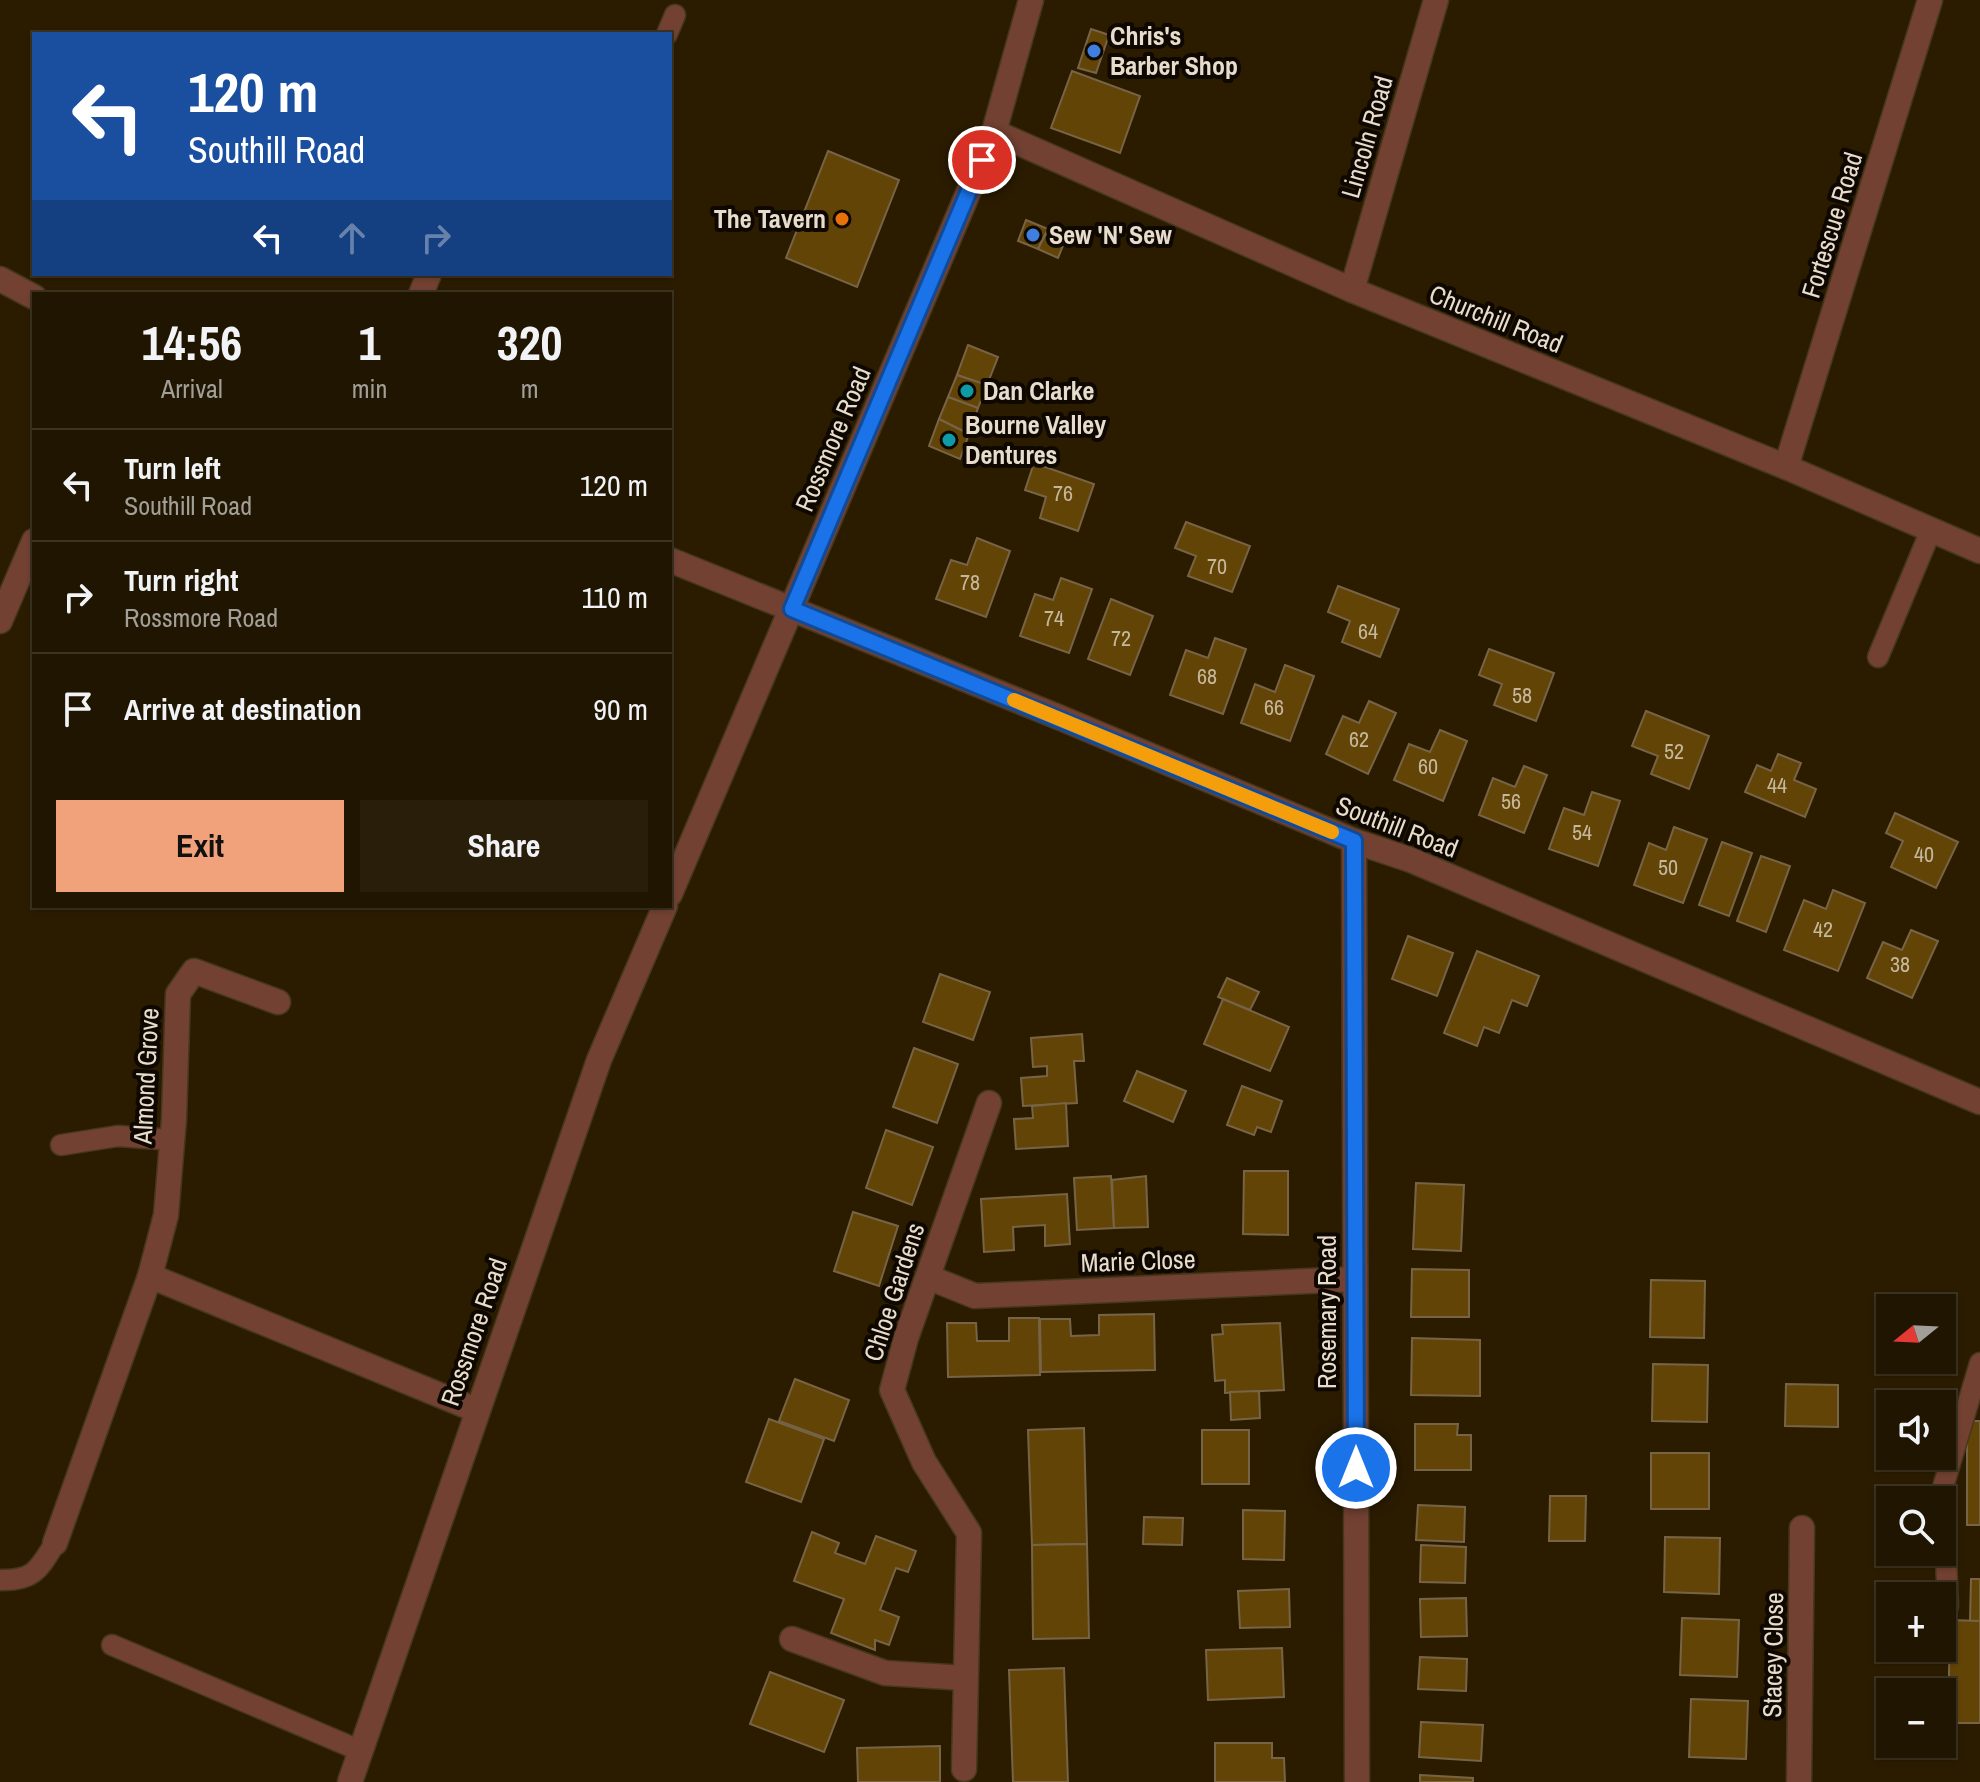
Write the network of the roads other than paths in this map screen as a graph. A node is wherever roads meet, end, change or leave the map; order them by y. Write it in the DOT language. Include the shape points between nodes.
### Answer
graph roads {
  1 [pos="1031,0"];
  2 [pos="1436,0"];
  3 [pos="1930,0"];
  4 [pos="675,15"];
  5 [pos="668,32"];
  6 [pos="994,132"];
  7 [pos="0,279"];
  8 [pos="1352,290"];
  9 [pos="32,296"];
  10 [pos="1786,467"];
  11 [pos="1931,530"];
  12 [pos="32,546"];
  13 [pos="1980,551"];
  14 [pos="672,561"];
  15 [pos="792,609"];
  16 [pos="0,621"];
  17 [pos="1878,657"];
  18 [pos="1354,841"];
  19 [pos="672,889"];
  20 [pos="664,908"];
  21 [pos="278,1002"];
  22 [pos="1980,1102"];
  23 [pos="989,1103"];
  24 [pos="172,1140"];
  25 [pos="61,1145"];
  26 [pos="150,1276"];
  27 [pos="928,1277"];
  28 [pos="1355,1279"];
  29 [pos="1980,1363"];
  30 [pos="476,1410"];
  31 [pos="1802,1528"];
  32 [pos="55,1543"];
  33 [pos="0,1580"];
  34 [pos="1947,1582"];
  35 [pos="792,1639"];
  36 [pos="112,1645"];
  37 [pos="965,1678"];
  38 [pos="361,1751"];
  39 [pos="964,1769"];
  40 [pos="350,1782"];
  41 [pos="1357,1782"];
  42 [pos="1799,1782"];
  1 -- 6 [label="street, Rossmore Road"];
  2 -- 8 [label="street, Lincoln Road"];
  3 -- 10 [label="street, Fortescue Road"];
  4 -- 5 [label="lane"];
  6 -- 8 [label="street, Churchill Road"];
  6 -- 15 [label="street, Rossmore Road"];
  7 -- 9 [label="street"];
  8 -- 10 [label="street, Churchill Road"];
  10 -- 11 [label="street, Churchill Road"];
  11 -- 13 [label="street, Churchill Road"];
  11 -- 17 [label="lane"];
  12 -- 16 [label="street"];
  14 -- 15 [label="street, Southill Road"];
  15 -- 18 [label="street, Southill Road"];
  15 -- 19 [label="street, Rossmore Road"];
  18 -- 22 [label="street, Southill Road" via="1411,860"];
  18 -- 28 [label="street, Rosemary Road"];
  20 -- 30 [label="street, Rossmore Road" via="599,1060"];
  21 -- 24 [label="street, Almond Grove" via="194,971 178,994"];
  23 -- 27 [label="street, Chloe Gardens"];
  24 -- 25 [label="lane" via="118,1136"];
  24 -- 26 [label="street, Almond Grove" via="166,1215"];
  26 -- 30 [label="street"];
  26 -- 32 [label="street, Almond Grove"];
  27 -- 28 [label="street, Marie Close" via="975,1296"];
  27 -- 37 [label="street, Chloe Gardens" via="892,1390 924,1462 969,1533"];
  28 -- 41 [label="street, Rosemary Road"];
  29 -- 34 [label="lane" via="1943,1487"];
  30 -- 38 [label="street, Rossmore Road"];
  31 -- 42 [label="street, Stacey Close"];
  32 -- 33 [label="lane" via="36,1573"];
  35 -- 37 [label="street" via="885,1673"];
  36 -- 38 [label="lane"];
  37 -- 39 [label="street, Chloe Gardens"];
  38 -- 40 [label="street, Rossmore Road"];
}
